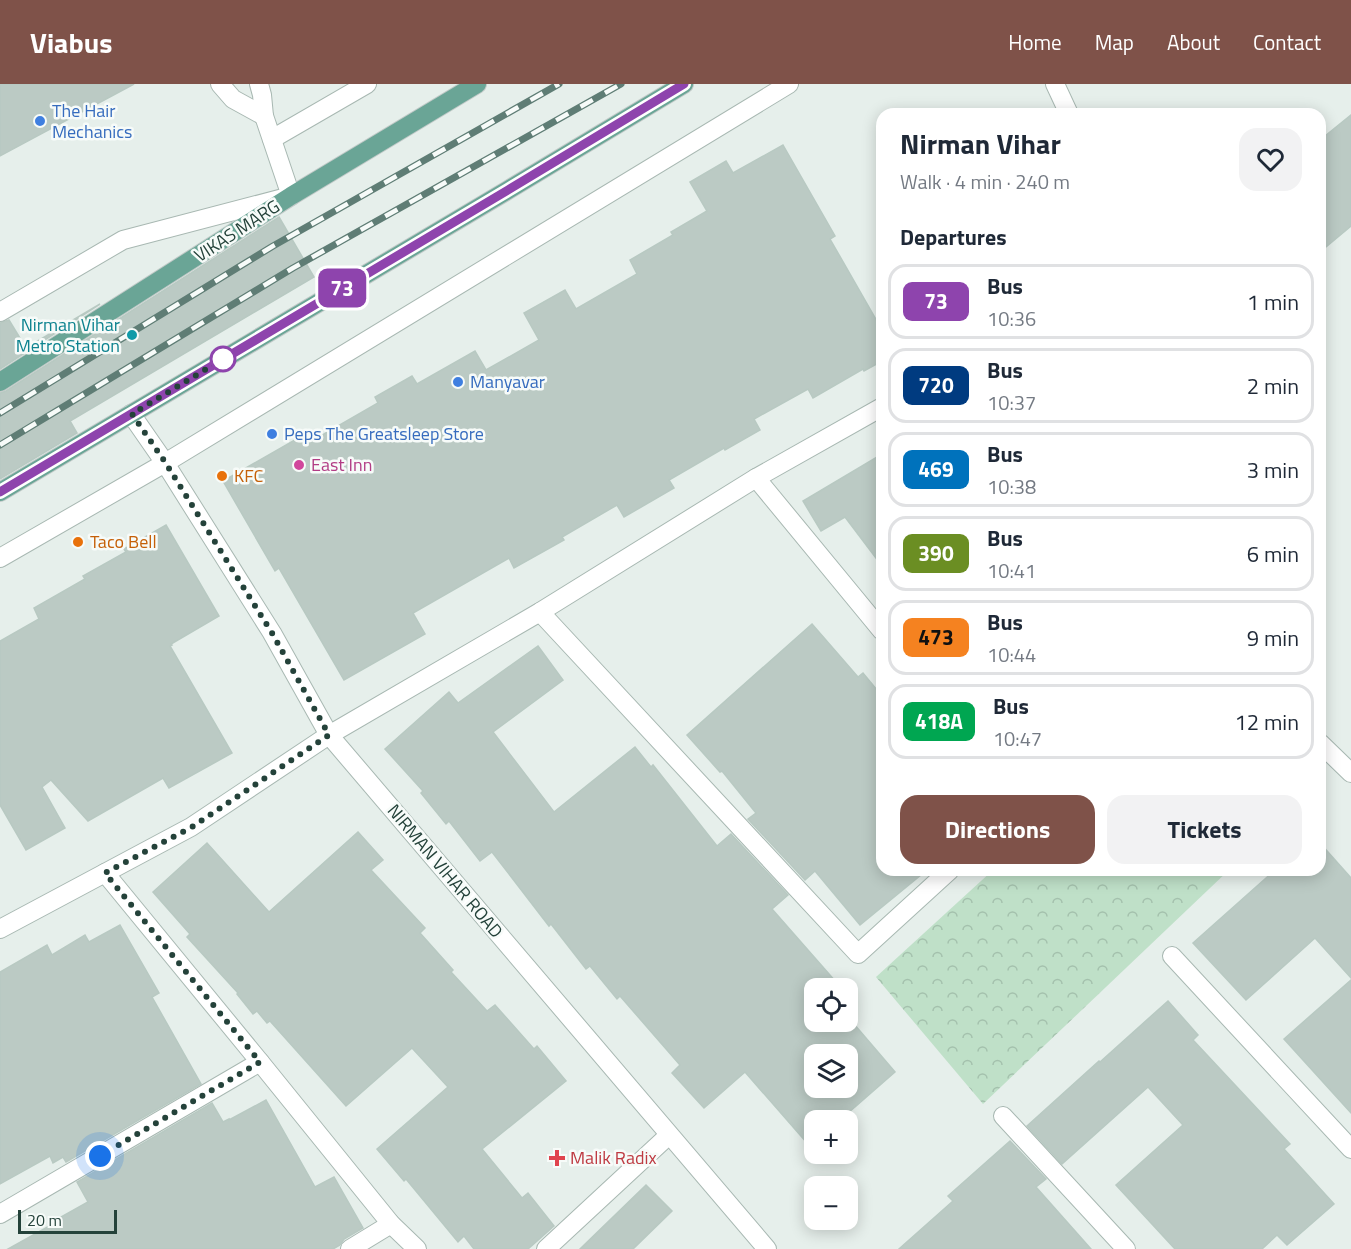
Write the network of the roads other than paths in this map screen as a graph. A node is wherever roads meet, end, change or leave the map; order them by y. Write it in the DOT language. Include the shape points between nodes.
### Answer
graph roads {
  1 [pos="220,84"];
  2 [pos="259,84"];
  3 [pos="367,84"];
  4 [pos="477,84"];
  5 [pos="684,84"];
  6 [pos="789,84"];
  7 [pos="1055,84"];
  8 [pos="1066,108"];
  9 [pos="264,116"];
  10 [pos="272,139"];
  11 [pos="291,196"];
  12 [pos="0,312"];
  13 [pos="0,382"];
  14 [pos="876,410"];
  15 [pos="132,414"];
  16 [pos="165,462"];
  17 [pos="756,478"];
  18 [pos="0,492"];
  19 [pos="0,558"];
  20 [pos="540,612"];
  21 [pos="876,624"];
  22 [pos="329,735"];
  23 [pos="1326,749"];
  24 [pos="1351,773"];
  25 [pos="105,873"];
  26 [pos="943,876"];
  27 [pos="0,929"];
  28 [pos="1172,956"];
  29 [pos="260,1062"];
  30 [pos="1003,1116"];
  31 [pos="669,1135"];
  32 [pos="1351,1149"];
  33 [pos="0,1214"];
  34 [pos="391,1224"];
  35 [pos="350,1249"];
  36 [pos="417,1249"];
  37 [pos="546,1249"];
  38 [pos="767,1249"];
  39 [pos="1126,1249"];
  1 -- 9 [label="street" via="233,99"];
  2 -- 9 [label="street"];
  3 -- 10 [label="street"];
  4 -- 11 [label="main road, VIKAS MARG"];
  5 -- 15 [label="main road"];
  6 -- 16 [label="street"];
  7 -- 8 [label="street"];
  9 -- 10 [label="street"];
  10 -- 11 [label="street"];
  11 -- 12 [label="street" via="123,240"];
  11 -- 13 [label="main road, VIKAS MARG"];
  14 -- 17 [label="street"];
  15 -- 16 [label="street, NIRMAN VIHAR ROAD"];
  15 -- 18 [label="main road"];
  16 -- 19 [label="street"];
  16 -- 22 [label="street, NIRMAN VIHAR ROAD" via="272,633"];
  17 -- 20 [label="street"];
  17 -- 21 [label="street"];
  20 -- 22 [label="street"];
  20 -- 26 [label="street" via="858,954"];
  22 -- 25 [label="street" via="192,827"];
  22 -- 31 [label="street, NIRMAN VIHAR ROAD"];
  23 -- 24 [label="street"];
  25 -- 27 [label="street"];
  25 -- 29 [label="street"];
  28 -- 32 [label="street"];
  29 -- 33 [label="street"];
  29 -- 34 [label="street"];
  30 -- 39 [label="street"];
  31 -- 37 [label="street"];
  31 -- 38 [label="street, NIRMAN VIHAR ROAD"];
  34 -- 35 [label="street"];
  34 -- 36 [label="street"];
}
